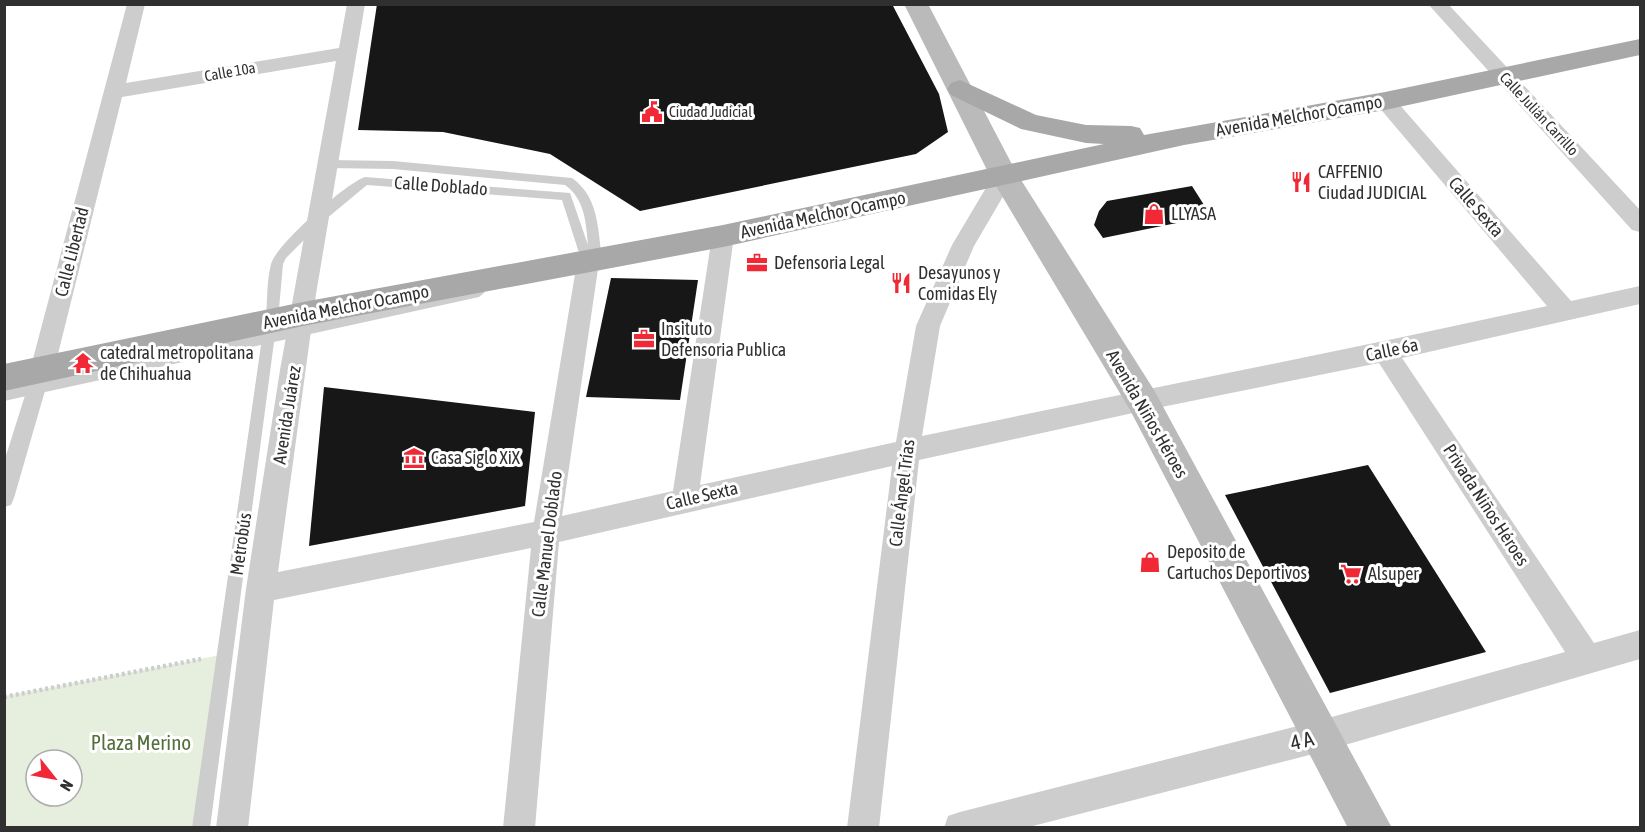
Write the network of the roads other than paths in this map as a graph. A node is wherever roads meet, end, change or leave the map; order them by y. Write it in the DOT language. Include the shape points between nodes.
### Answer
graph roads {
  1 [pos="136,4"];
  2 [pos="356,4"];
  3 [pos="916,4"];
  4 [pos="1437,4"];
  5 [pos="1641,47"];
  6 [pos="348,53"];
  7 [pos="1503,75"];
  8 [pos="960,89"];
  9 [pos="112,92"];
  10 [pos="1385,100"];
  11 [pos="1184,136"];
  12 [pos="328,164"];
  13 [pos="1004,176"];
  14 [pos="317,218"];
  15 [pos="1641,224"];
  16 [pos="723,236"];
  17 [pos="277,261"];
  18 [pos="592,261"];
  19 [pos="1641,295"];
  20 [pos="1567,313"];
  21 [pos="302,323"];
  22 [pos="271,330"];
  23 [pos="1386,352"];
  24 [pos="4,378"];
  25 [pos="39,379"];
  26 [pos="4,395"];
  27 [pos="1142,400"];
  28 [pos="906,451"];
  29 [pos="4,498"];
  30 [pos="685,500"];
  31 [pos="546,532"];
  32 [pos="260,589"];
  33 [pos="1641,645"];
  34 [pos="1587,659"];
  35 [pos="1321,736"];
  36 [pos="201,828"];
  37 [pos="232,828"];
  38 [pos="519,828"];
  39 [pos="863,828"];
  40 [pos="960,828"];
  41 [pos="1371,828"];
  1 -- 9 [label="street, Calle Libertad"];
  2 -- 6 [label="street, Avenida Juárez"];
  3 -- 8 [label="main road, Avenida Niños Héroes"];
  4 -- 7 [label="street, Calle Julián Carrillo"];
  5 -- 7 [label="main road, Avenida Melchor Ocampo"];
  6 -- 9 [label="street, Calle 10a"];
  6 -- 12 [label="street, Avenida Juárez"];
  7 -- 10 [label="main road, Avenida Melchor Ocampo"];
  7 -- 15 [label="street, Calle Julián Carrillo"];
  8 -- 11 [label="main road" via="1030,123 1057,130"];
  8 -- 13 [label="main road, Avenida Niños Héroes"];
  9 -- 25 [label="street, Calle Libertad"];
  10 -- 11 [label="main road, Avenida Melchor Ocampo"];
  10 -- 20 [label="street, Calle Sexta"];
  11 -- 13 [label="main road, Avenida Melchor Ocampo"];
  12 -- 14 [label="street, Avenida Juárez"];
  12 -- 18 [label="lane" via="393,165 568,180 579,188 589,209"];
  13 -- 16 [label="main road, Avenida Melchor Ocampo"];
  13 -- 27 [label="main road, Avenida Niños Héroes"];
  13 -- 28 [label="street, Calle Ángel Trías" via="963,245 928,326"];
  14 -- 17 [label="lane, Calle Doblado"];
  14 -- 18 [label="lane, Calle Doblado" via="365,181 566,196"];
  14 -- 21 [label="street, Avenida Juárez"];
  16 -- 18 [label="main road, Avenida Melchor Ocampo"];
  16 -- 30 [label="street"];
  17 -- 22 [label="lane, Metrobús"];
  18 -- 21 [label="main road, Avenida Melchor Ocampo"];
  18 -- 21 [label="lane" via="552,276 364,318"];
  18 -- 31 [label="street, Calle Manuel Doblado"];
  19 -- 20 [label="street, Calle 6a"];
  20 -- 23 [label="street, Calle 6a"];
  21 -- 22 [label="main road, Avenida Melchor Ocampo"];
  21 -- 32 [label="street, Avenida Juárez"];
  22 -- 25 [label="main road, Avenida Melchor Ocampo"];
  22 -- 36 [label="lane, Metrobús"];
  23 -- 27 [label="street, Calle 6a"];
  23 -- 34 [label="street, Privada Niños Héroes"];
  24 -- 25 [label="main road, Avenida Melchor Ocampo"];
  25 -- 26 [label="lane"];
  25 -- 29 [label="street, Calle Libertad"];
  27 -- 28 [label="street, Calle Sexta"];
  27 -- 35 [label="main road, Avenida Niños Héroes"];
  28 -- 30 [label="street, Calle Sexta"];
  28 -- 39 [label="street, Calle Ángel Trías"];
  30 -- 31 [label="street, Calle Sexta"];
  31 -- 32 [label="street, Calle Sexta"];
  31 -- 38 [label="street, Calle Manuel Doblado"];
  32 -- 37 [label="street, Avenida Juárez"];
  33 -- 34 [label="street, 4 A"];
  34 -- 35 [label="street, 4 A"];
  35 -- 40 [label="street, 4 A"];
  35 -- 41 [label="main road, Avenida Niños Héroes"];
}
